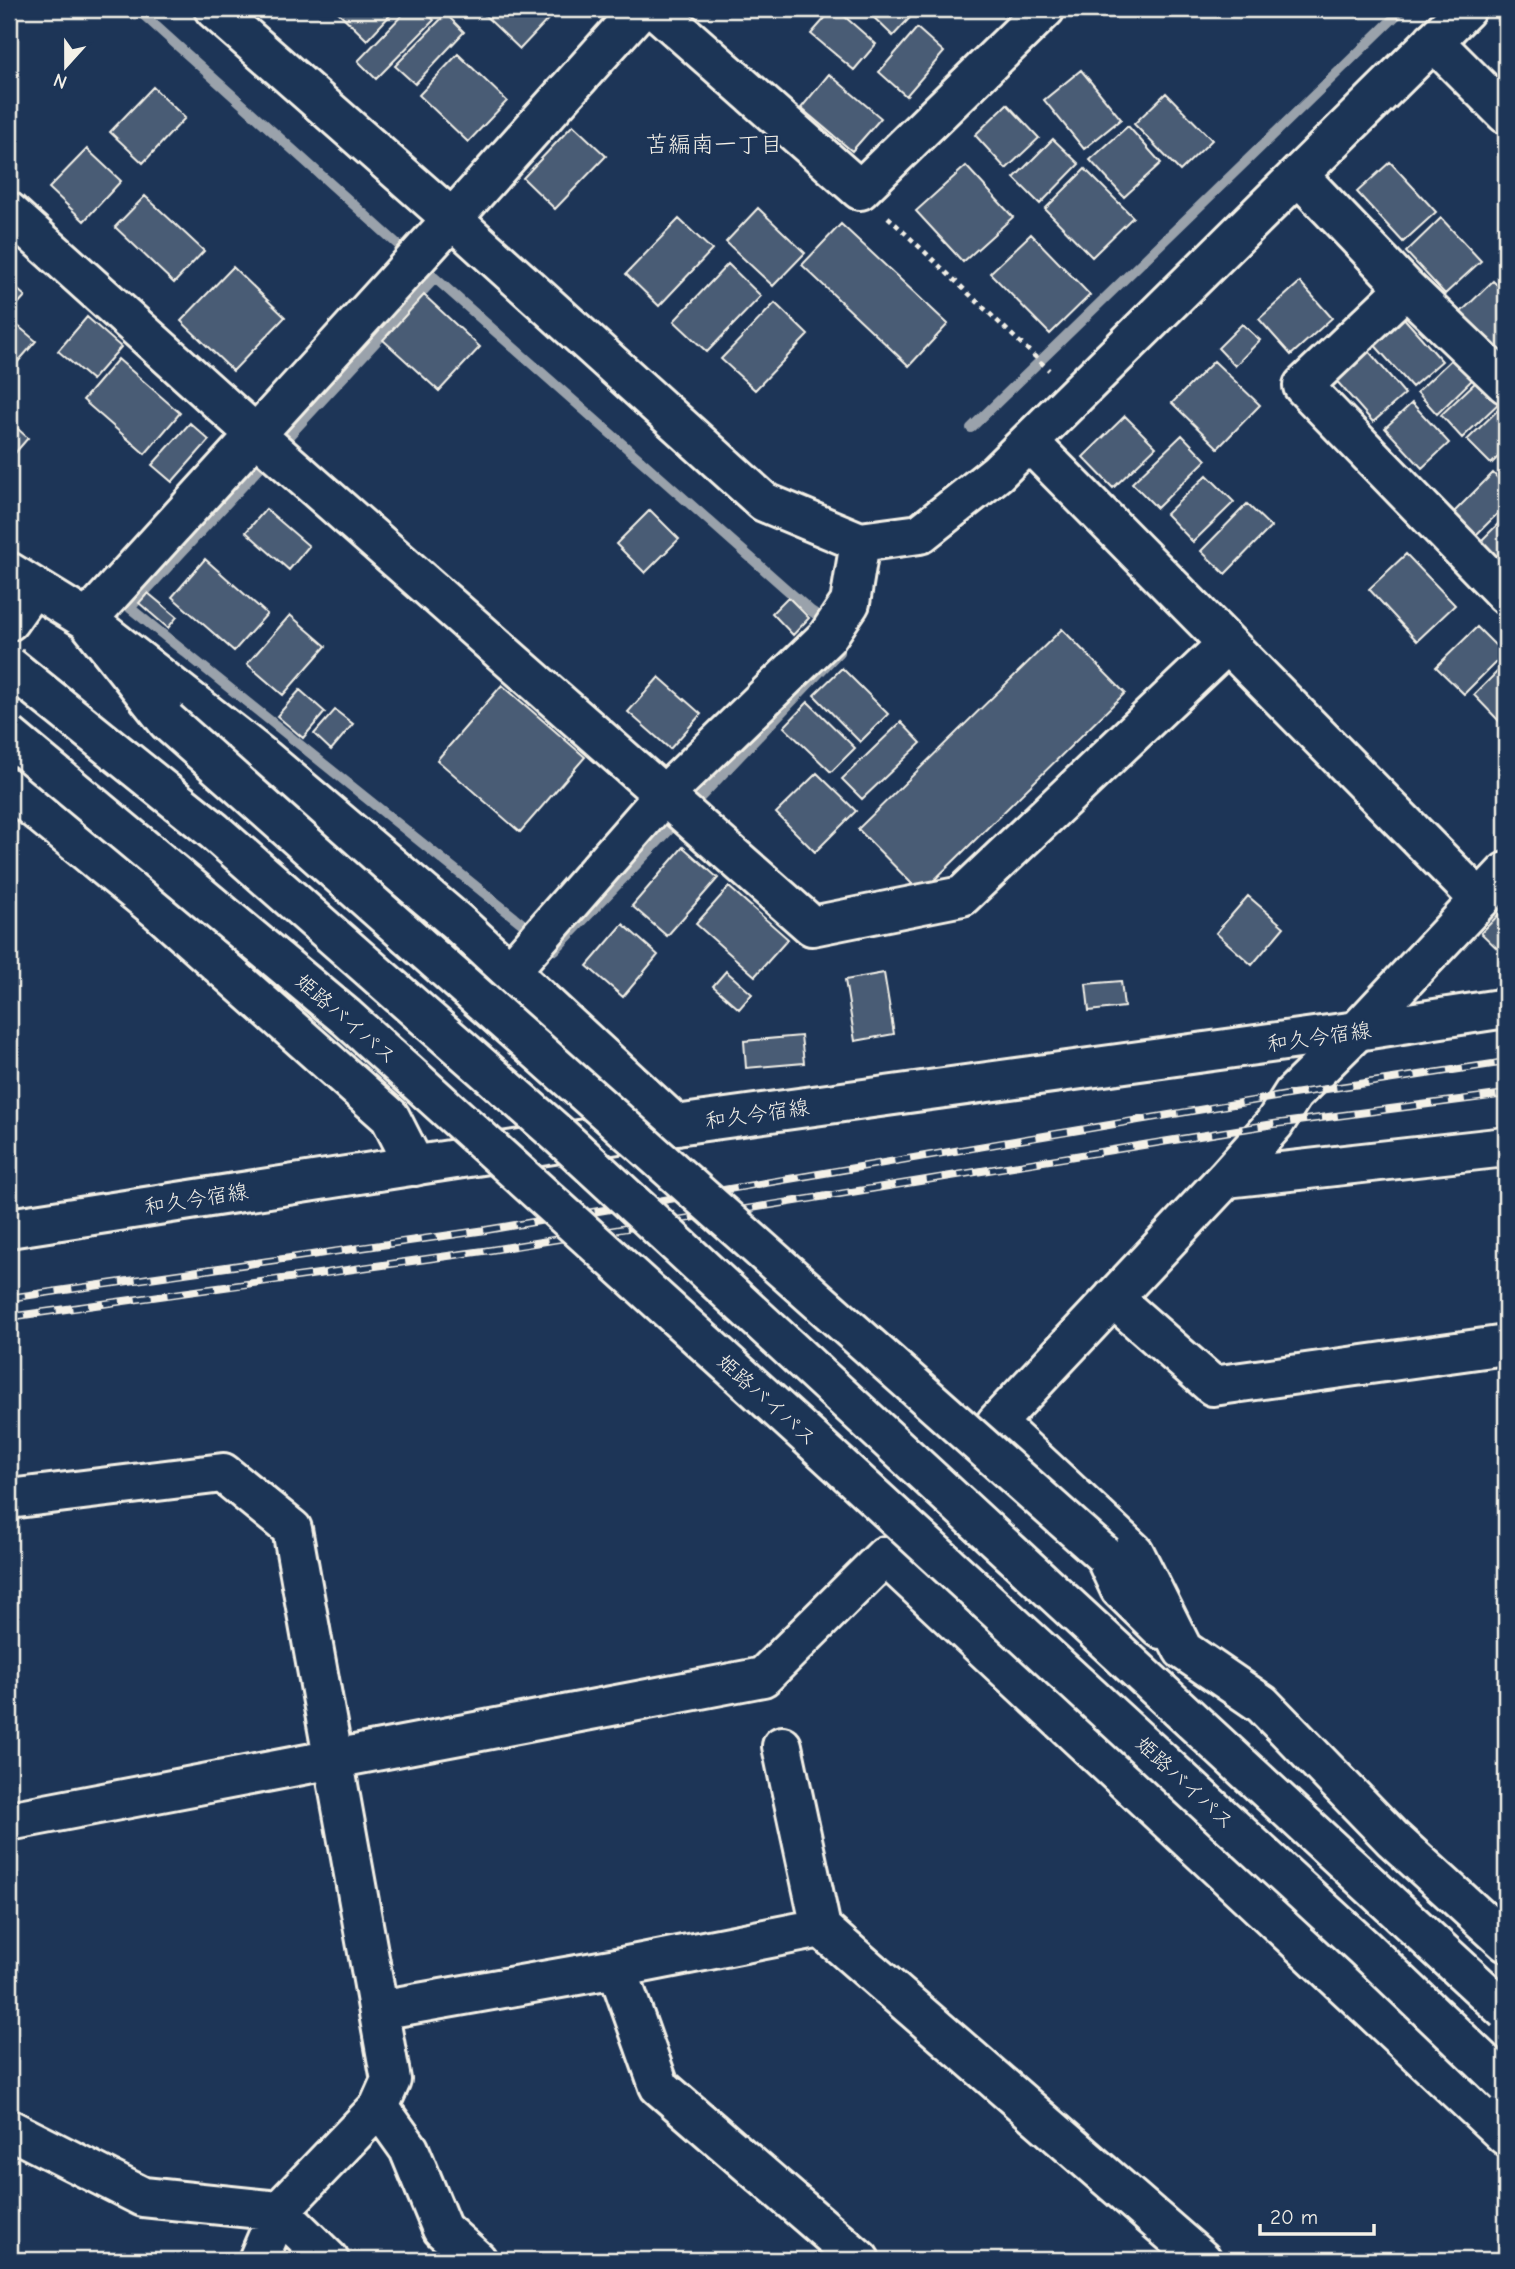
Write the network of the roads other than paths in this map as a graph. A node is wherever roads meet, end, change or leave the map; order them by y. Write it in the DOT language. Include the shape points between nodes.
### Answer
graph roads {
  1 [pos="214,9"];
  2 [pos="640,9"];
  3 [pos="655,9"];
  4 [pos="1045,9"];
  5 [pos="1466,9"];
  6 [pos="1433,41"];
  7 [pos="1506,114"];
  8 [pos="1299,176"];
  9 [pos="9,212"];
  10 [pos="452,219"];
  11 [pos="1406,288"];
  12 [pos="1506,384"];
  13 [pos="256,435"];
  14 [pos="1029,442"];
  15 [pos="860,542"];
  16 [pos="21,579"];
  17 [pos="1506,595"];
  18 [pos="87,620"];
  19 [pos="9,621"];
  20 [pos="1227,644"];
  21 [pos="9,666"];
  22 [pos="9,737"];
  23 [pos="9,788"];
  24 [pos="665,794"];
  25 [pos="1506,872"];
  26 [pos="1480,900"];
  27 [pos="510,971"];
  28 [pos="1506,1008"];
  29 [pos="1357,1031"];
  30 [pos="676,1125"];
  31 [pos="1506,1147"];
  32 [pos="415,1166"];
  33 [pos="1226,1178"];
  34 [pos="9,1228"];
  35 [pos="1113,1298"];
  36 [pos="1506,1345"];
  37 [pos="9,1499"];
  38 [pos="1183,1650"];
  39 [pos="782,1746"];
  40 [pos="334,1758"];
  41 [pos="9,1821"];
  42 [pos="821,1928"];
  43 [pos="1503,1934"];
  44 [pos="617,1968"];
  45 [pos="379,2010"];
  46 [pos="1506,2011"];
  47 [pos="1506,2084"];
  48 [pos="379,2107"];
  49 [pos="9,2129"];
  50 [pos="1506,2136"];
  51 [pos="279,2211"];
  52 [pos="258,2260"];
  53 [pos="329,2260"];
  54 [pos="477,2260"];
  55 [pos="860,2260"];
  56 [pos="1202,2260"];
  1 -- 10 [label="main road"];
  2 -- 10 [label="main road"];
  3 -- 4 [label="main road" via="860,190"];
  5 -- 6 [label="main road"];
  6 -- 7 [label="main road"];
  6 -- 8 [label="main road"];
  8 -- 11 [label="main road"];
  8 -- 14 [label="main road"];
  9 -- 13 [label="main road"];
  10 -- 13 [label="main road"];
  10 -- 15 [label="main road" via="764,502"];
  11 -- 12 [label="main road"];
  11 -- 17 [label="main road" via="1303,386"];
  13 -- 18 [label="main road"];
  13 -- 24 [label="main road"];
  14 -- 15 [label="main road" via="920,534"];
  14 -- 20 [label="main road"];
  15 -- 24 [label="main road" via="850,603 827,637"];
  16 -- 18 [label="main road"];
  16 -- 19 [label="main road"];
  18 -- 27 [label="main road" via="265,760"];
  18 -- 38 [label="main road, bridge" via="167,721 1104,1555 1120,1590"];
  20 -- 24 [label="main road" via="962,897 812,926"];
  20 -- 26 [label="main road"];
  21 -- 46 [label="main road, bridge" via="214,831 559,1135"];
  22 -- 47 [label="main road, 姫路バイパス, bridge" via="356,1026 822,1449"];
  23 -- 32 [label="main road" via="159,911 390,1117"];
  24 -- 27 [label="main road"];
  25 -- 26 [label="main road"];
  26 -- 29 [label="main road"];
  27 -- 30 [label="main road"];
  28 -- 29 [label="main road, 和久今宿線"];
  29 -- 30 [label="main road, 和久今宿線"];
  29 -- 33 [label="main road" via="1293,1094 1274,1124"];
  30 -- 32 [label="main road, 和久今宿線"];
  31 -- 33 [label="main road"];
  32 -- 34 [label="main road, 和久今宿線"];
  33 -- 35 [label="main road"];
  35 -- 36 [label="main road" via="1213,1386"];
  35 -- 38 [label="main road" via="996,1423 1134,1552"];
  37 -- 40 [label="main road" via="222,1473 292,1530"];
  38 -- 43 [label="main road" via="1262,1704 1393,1839"];
  39 -- 42 [label="main road"];
  40 -- 41 [label="main road"];
  40 -- 45 [label="main road"];
  40 -- 50 [label="main road" via="763,1677 885,1556"];
  42 -- 44 [label="main road"];
  42 -- 56 [label="main road"];
  44 -- 45 [label="main road"];
  44 -- 55 [label="main road" via="659,2086"];
  45 -- 48 [label="main road" via="391,2080"];
  48 -- 51 [label="main road"];
  48 -- 54 [label="main road" via="409,2149 442,2229"];
  49 -- 51 [label="main road" via="143,2197"];
  51 -- 52 [label="main road"];
  51 -- 53 [label="main road"];
}
